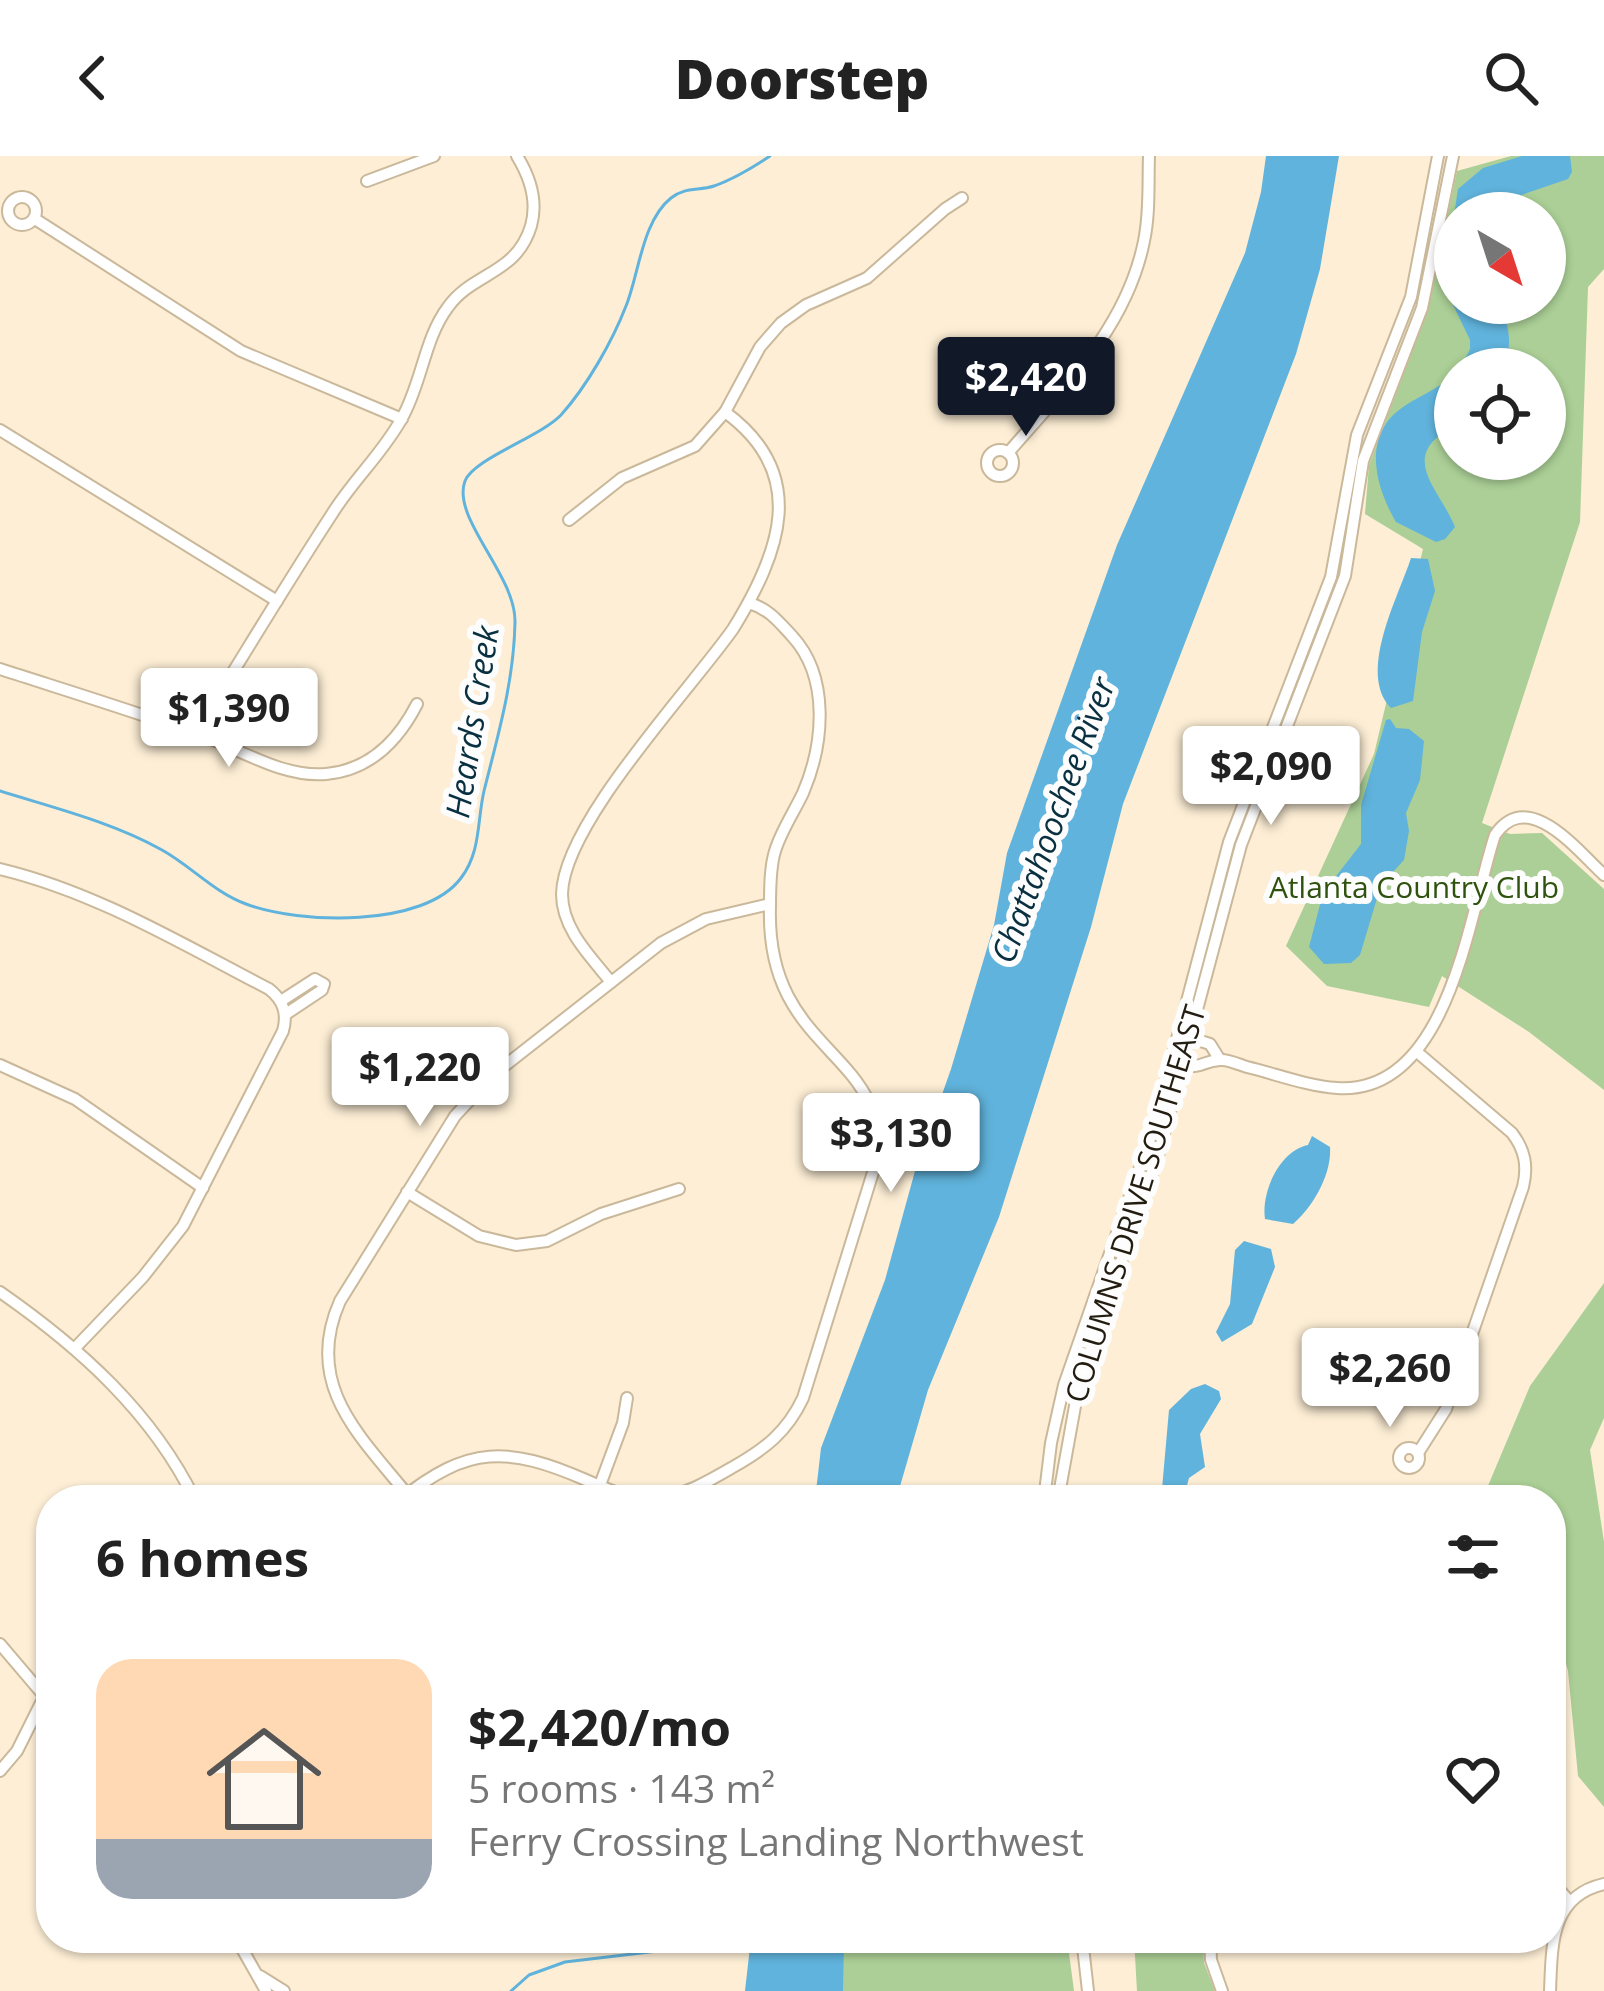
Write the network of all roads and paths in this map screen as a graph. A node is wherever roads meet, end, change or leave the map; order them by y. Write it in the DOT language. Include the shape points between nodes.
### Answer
graph roads {
  1 [pos="434,156"];
  2 [pos="517,156"];
  3 [pos="1149,156"];
  4 [pos="1438,156"];
  5 [pos="1453,156"];
  6 [pos="367,182"];
  7 [pos="962,198"];
  8 [pos="34,219"];
  9 [pos="725,412"];
  10 [pos="402,419"];
  11 [pos="0,430"];
  12 [pos="1008,453"];
  13 [pos="569,520"];
  14 [pos="277,601"];
  15 [pos="749,603"];
  16 [pos="0,669"];
  17 [pos="417,704"];
  18 [pos="195,733"];
  19 [pos="0,869"];
  20 [pos="1604,875"];
  21 [pos="770,904"];
  22 [pos="611,982"];
  23 [pos="1184,1035"];
  24 [pos="1418,1052"];
  25 [pos="1220,1060"];
  26 [pos="1177,1064"];
  27 [pos="0,1065"];
  28 [pos="203,1188"];
  29 [pos="679,1189"];
  30 [pos="407,1192"];
  31 [pos="0,1292"];
  32 [pos="76,1346"];
  33 [pos="627,1398"];
  34 [pos="1418,1453"];
  35 [pos="186,1485"];
  36 [pos="395,1485"];
  37 [pos="421,1485"];
  38 [pos="599,1485"];
  39 [pos="696,1485"];
  40 [pos="1046,1485"];
  41 [pos="1061,1485"];
  42 [pos="0,1644"];
  43 [pos="36,1687"];
  44 [pos="36,1720"];
  45 [pos="0,1771"];
  46 [pos="1604,1884"];
  47 [pos="1566,1897"];
  48 [pos="1570,1902"];
  49 [pos="1566,1910"];
  50 [pos="245,1953"];
  51 [pos="1084,1953"];
  52 [pos="1211,1953"];
  53 [pos="1552,1953"];
  54 [pos="254,1969"];
  55 [pos="266,1991"];
  56 [pos="284,1991"];
  57 [pos="1088,1991"];
  58 [pos="1222,1991"];
  59 [pos="1550,1991"];
  1 -- 6 [label="street"];
  2 -- 10 [label="street" via="533,202 522,246 445,310"];
  3 -- 12 [label="street" via="1144,239 1118,314"];
  4 -- 23 [label="street, COLUMNS DRIVE SOUTHEAST" via="1411,297 1357,435 1331,577 1238,814"];
  5 -- 23 [label="street, COLUMNS DRIVE SOUTHEAST" via="1422,308 1363,461 1345,576 1241,845"];
  7 -- 9 [label="street" via="867,278 781,322"];
  8 -- 10 [label="street" via="241,351"];
  9 -- 13 [label="street" via="694,446 622,478"];
  9 -- 15 [label="street" via="760,444 780,495 776,539"];
  10 -- 14 [label="street"];
  11 -- 14 [label="street"];
  14 -- 18 [label="street"];
  15 -- 21 [label="street" via="800,644 822,708 806,787 775,852"];
  15 -- 22 [label="street" via="593,813 572,854 562,895 566,916"];
  16 -- 18 [label="street"];
  17 -- 18 [label="street" via="382,752 330,774 288,771"];
  19 -- 28 [label="street" via="134,919 269,989 284,1007 283,1031"];
  20 -- 24 [label="street" via="1542,821 1504,823 1448,994"];
  21 -- 22 [label="street" via="689,926"];
  21 -- 39 [label="street" via="787,995 872,1104 874,1169 802,1398 782,1433"];
  22 -- 30 [label="street" via="478,1088"];
  23 -- 25 [label="street" via="1210,1044"];
  23 -- 26 [label="street, COLUMNS DRIVE SOUTHEAST"];
  24 -- 25 [label="street" via="1389,1076 1351,1089"];
  24 -- 34 [label="street" via="1512,1133 1526,1167 1450,1397"];
  25 -- 26 [label="street" via="1200,1068"];
  26 -- 40 [label="street, COLUMNS DRIVE SOUTHEAST" via="1064,1385"];
  26 -- 41 [label="street, COLUMNS DRIVE SOUTHEAST" via="1159,1152 1079,1384"];
  27 -- 28 [label="street" via="75,1099"];
  28 -- 32 [label="street" via="160,1258"];
  29 -- 30 [label="street" via="517,1245 478,1236"];
  30 -- 36 [label="street" via="340,1301 328,1351 342,1412"];
  31 -- 32 [label="street"];
  32 -- 35 [label="street" via="158,1437"];
  33 -- 38 [label="street"];
  37 -- 38 [label="street" via="450,1465 496,1454 540,1460"];
  42 -- 43 [label="street"];
  44 -- 45 [label="street"];
  46 -- 48 [label="street"];
  47 -- 48 [label="street"];
  48 -- 49 [label="street"];
  50 -- 54 [label="street"];
  51 -- 57 [label="street"];
  52 -- 58 [label="street"];
  53 -- 59 [label="street"];
  54 -- 55 [label="street"];
  54 -- 56 [label="street"];
}
